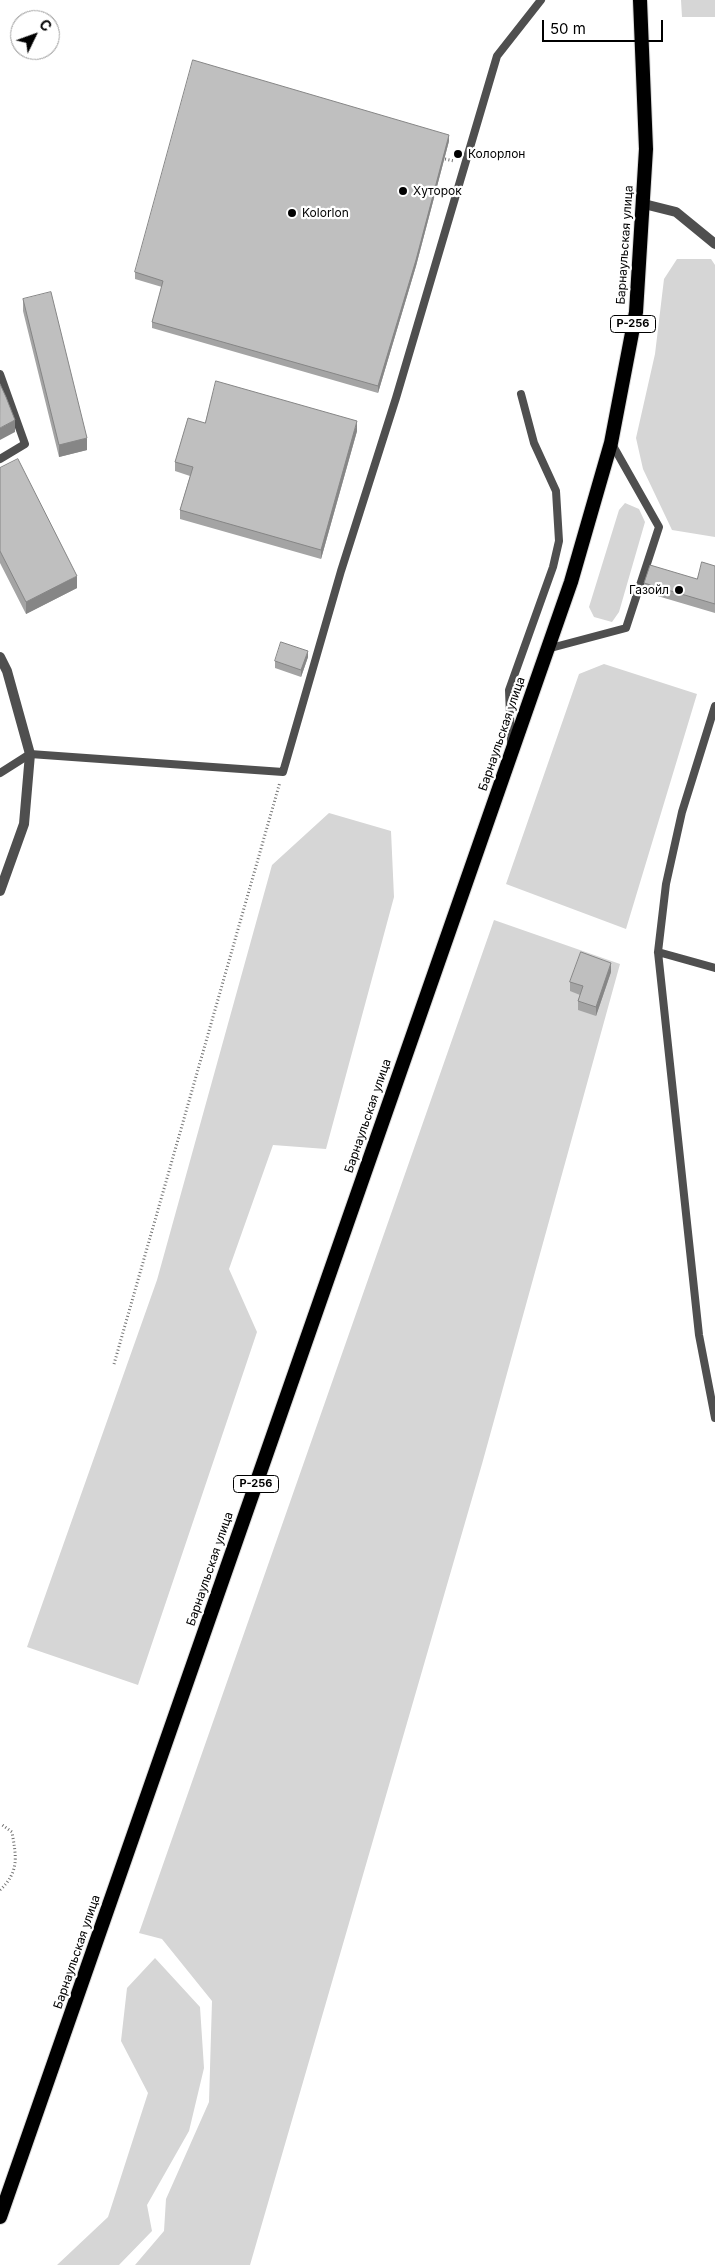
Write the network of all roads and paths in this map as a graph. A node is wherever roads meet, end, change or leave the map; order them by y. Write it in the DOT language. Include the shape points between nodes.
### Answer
graph roads {
  1 [pos="540,0"];
  2 [pos="640,0"];
  3 [pos="644,204"];
  4 [pos="715,244"];
  5 [pos="0,374"];
  6 [pos="521,394"];
  7 [pos="611,443"];
  8 [pos="0,459"];
  9 [pos="547,649"];
  10 [pos="0,657"];
  11 [pos="3,672"];
  12 [pos="715,706"];
  13 [pos="512,750"];
  14 [pos="30,754"];
  15 [pos="283,772"];
  16 [pos="0,773"];
  17 [pos="0,891"];
  18 [pos="658,952"];
  19 [pos="715,968"];
  20 [pos="114,1364"];
  21 [pos="715,1418"];
  22 [pos="1,1824"];
  23 [pos="0,1890"];
  24 [pos="0,2218"];
  1 -- 15 [label="lane" via="497,56 494,65"];
  2 -- 3 [label="highway, Барнаульская улица / Р-256" via="645,85"];
  3 -- 4 [label="street" via="676,212"];
  3 -- 7 [label="highway, Барнаульская улица / Р-256" via="636,312"];
  5 -- 8 [label="lane" via="25,444"];
  6 -- 13 [label="lane" via="534,444 556,491 558,541 553,567 509,690"];
  7 -- 9 [label="highway, Барнаульская улица / Р-256" via="574,573"];
  7 -- 9 [label="lane" via="659,527 626,628"];
  9 -- 13 [label="highway, Барнаульская улица / Р-256"];
  10 -- 11 [label="street"];
  11 -- 14 [label="street"];
  12 -- 18 [label="lane" via="682,812 666,884"];
  13 -- 24 [label="highway, Барнаульская улица / Р-256"];
  14 -- 15 [label="lane"];
  14 -- 16 [label="lane"];
  14 -- 17 [label="street" via="24,824"];
  15 -- 20 [label="path"];
  18 -- 19 [label="lane"];
  18 -- 21 [label="lane" via="699,1335"];
  22 -- 23 [label="path" via="12,1832 17,1864"];
}
